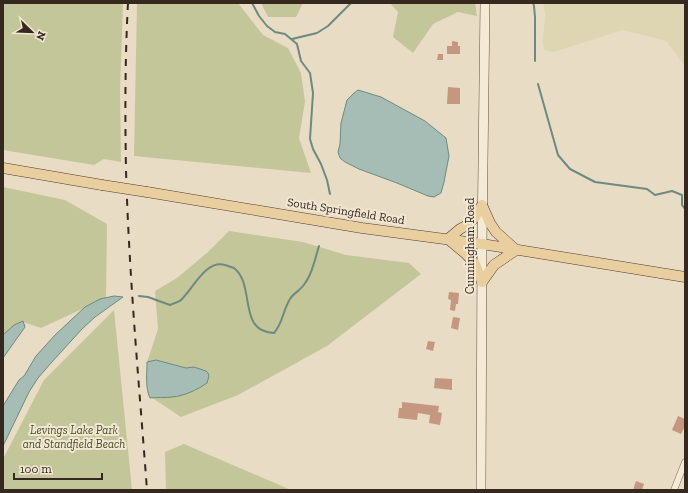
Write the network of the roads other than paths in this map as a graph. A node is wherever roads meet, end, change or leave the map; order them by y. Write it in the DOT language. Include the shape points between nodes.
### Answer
graph roads {
  1 [pos="485,3"];
  2 [pos="3,168"];
  3 [pos="482,205"];
  4 [pos="448,239"];
  5 [pos="482,244"];
  6 [pos="516,250"];
  7 [pos="685,277"];
  8 [pos="482,282"];
  9 [pos="685,462"];
  10 [pos="482,490"];
  11 [pos="674,490"];
  1 -- 3 [label="main road, Cunningham Road"];
  2 -- 4 [label="main road, South Springfield Road, bridge" via="362,228"];
  3 -- 4 [label="main road" via="469,224"];
  3 -- 5 [label="main road, Cunningham Road"];
  3 -- 6 [label="main road" via="496,232"];
  4 -- 5 [label="main road, South Springfield Road"];
  4 -- 8 [label="main road" via="475,264"];
  5 -- 6 [label="main road, South Springfield Road"];
  5 -- 8 [label="main road, Cunningham Road"];
  6 -- 7 [label="main road, South Springfield Road"];
  6 -- 8 [label="main road" via="494,265"];
  8 -- 10 [label="main road, Cunningham Road"];
  9 -- 11 [label="street"];
}
